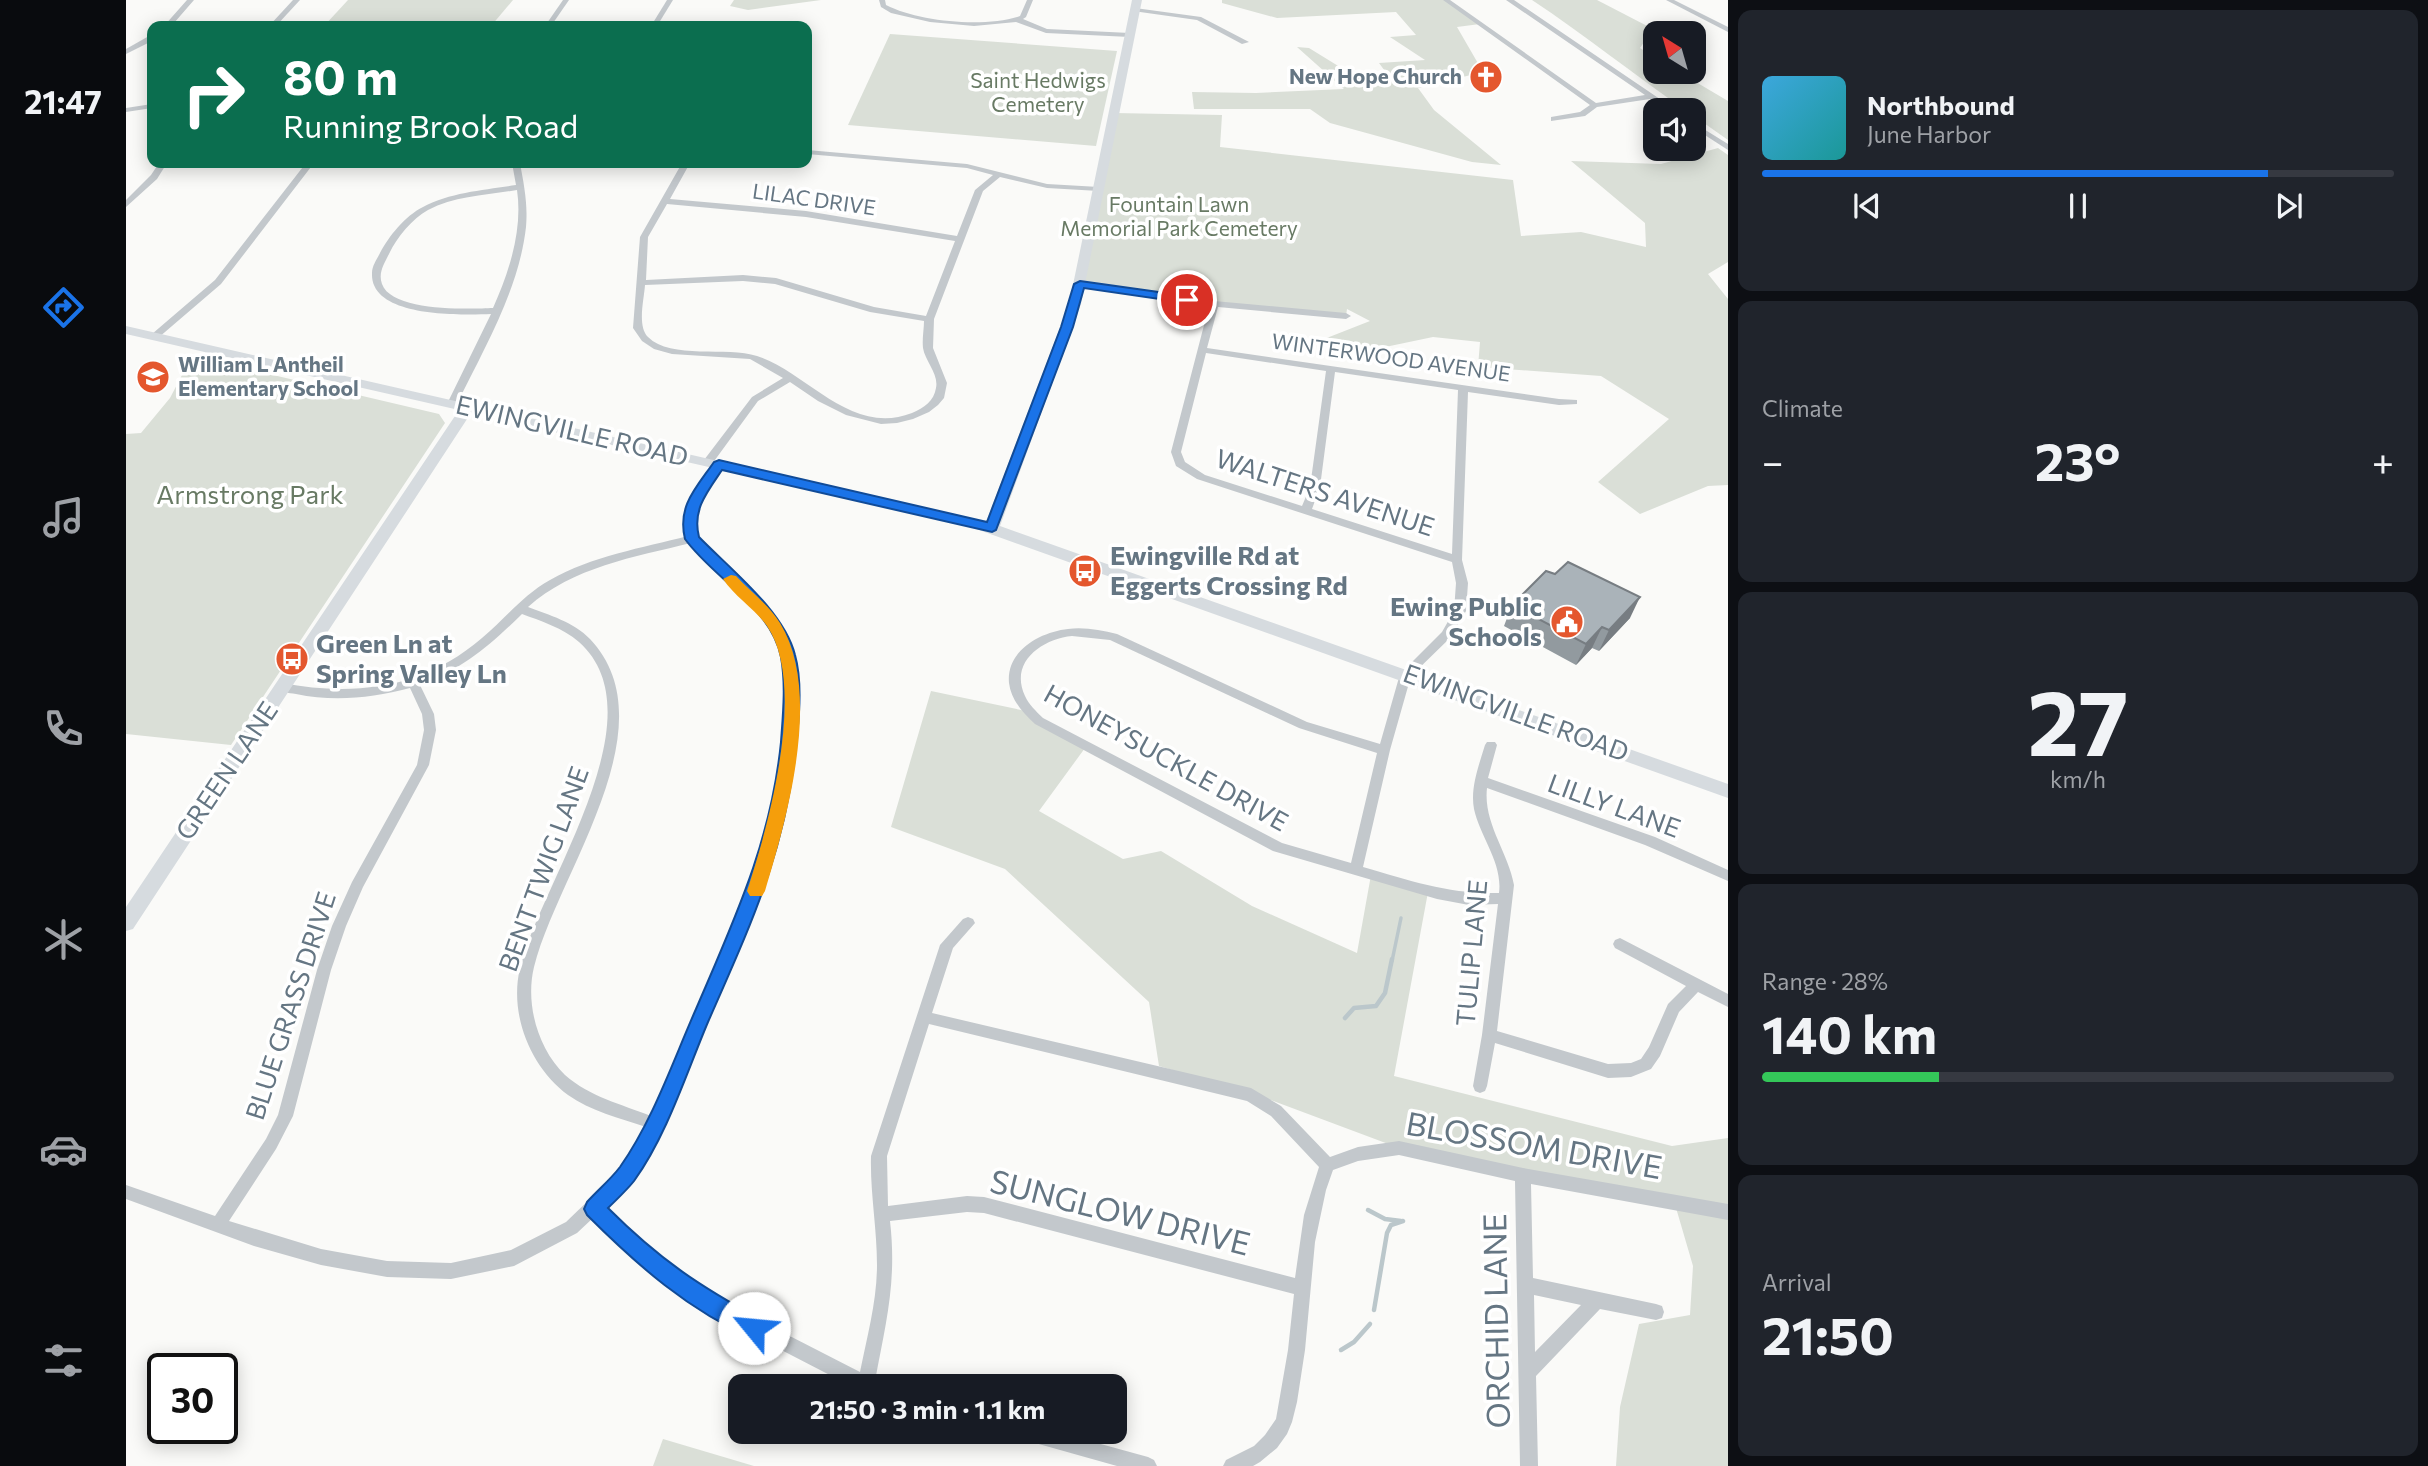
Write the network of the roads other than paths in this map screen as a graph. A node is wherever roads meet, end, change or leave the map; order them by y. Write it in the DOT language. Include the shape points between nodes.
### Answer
graph roads {
  1 [pos="191,0"];
  2 [pos="297,0"];
  3 [pos="566,0"];
  4 [pos="670,0"];
  5 [pos="882,0"];
  6 [pos="1030,0"];
  7 [pos="1446,0"];
  8 [pos="1509,0"];
  9 [pos="1668,0"];
  10 [pos="1136,5"];
  11 [pos="1018,20"];
  12 [pos="172,21"];
  13 [pos="277,21"];
  14 [pos="551,21"];
  15 [pos="657,21"];
  16 [pos="1728,30"];
  17 [pos="1130,35"];
  18 [pos="147,40"];
  19 [pos="1245,42"];
  20 [pos="128,50"];
  21 [pos="1652,96"];
  22 [pos="1655,98"];
  23 [pos="1595,105"];
  24 [pos="147,107"];
  25 [pos="126,110"];
  26 [pos="1554,119"];
  27 [pos="1706,133"];
  28 [pos="1728,148"];
  29 [pos="812,152"];
  30 [pos="160,168"];
  31 [pos="306,168"];
  32 [pos="518,168"];
  33 [pos="683,168"];
  34 [pos="1000,173"];
  35 [pos="522,187"];
  36 [pos="1098,189"];
  37 [pos="663,201"];
  38 [pos="126,205"];
  39 [pos="961,239"];
  40 [pos="640,283"];
  41 [pos="1080,284"];
  42 [pos="1214,303"];
  43 [pos="496,311"];
  44 [pos="1346,316"];
  45 [pos="929,319"];
  46 [pos="126,330"];
  47 [pos="155,336"];
  48 [pos="1202,350"];
  49 [pos="1331,369"];
  50 [pos="790,378"];
  51 [pos="1463,388"];
  52 [pos="1574,402"];
  53 [pos="459,406"];
  54 [pos="881,421"];
  55 [pos="713,463"];
  56 [pos="1306,511"];
  57 [pos="992,527"];
  58 [pos="692,539"];
  59 [pos="1457,559"];
  60 [pos="519,608"];
  61 [pos="1406,674"];
  62 [pos="413,682"];
  63 [pos="282,687"];
  64 [pos="1491,745"];
  65 [pos="1384,750"];
  66 [pos="1482,781"];
  67 [pos="1728,791"];
  68 [pos="1356,869"];
  69 [pos="1728,876"];
  70 [pos="1506,898"];
  71 [pos="126,923"];
  72 [pos="968,923"];
  73 [pos="1620,944"];
  74 [pos="1697,984"];
  75 [pos="1728,1001"];
  76 [pos="925,1017"];
  77 [pos="1489,1035"];
  78 [pos="1480,1086"];
  79 [pos="655,1124"];
  80 [pos="1327,1166"];
  81 [pos="1523,1175"];
  82 [pos="126,1192"];
  83 [pos="594,1209"];
  84 [pos="1728,1212"];
  85 [pos="881,1214"];
  86 [pos="218,1225"];
  87 [pos="1526,1285"];
  88 [pos="1303,1288"];
  89 [pos="1597,1300"];
  90 [pos="1656,1312"];
  91 [pos="1528,1372"];
  92 [pos="844,1374"];
  93 [pos="869,1374"];
  94 [pos="1070,1444"];
  95 [pos="1147,1466"];
  96 [pos="1232,1466"];
  97 [pos="1530,1466"];
  1 -- 12 [label="street"];
  2 -- 13 [label="street"];
  3 -- 14 [label="street"];
  4 -- 15 [label="street"];
  5 -- 11 [label="street" via="890,12 909,17 993,24"];
  6 -- 11 [label="street" via="1026,14"];
  7 -- 23 [label="street"];
  8 -- 21 [label="street"];
  9 -- 16 [label="street"];
  10 -- 17 [label="street"];
  10 -- 19 [label="street" via="1199,18"];
  11 -- 17 [label="street" via="1046,31"];
  17 -- 36 [label="street"];
  18 -- 20 [label="street"];
  21 -- 22 [label="street"];
  21 -- 23 [label="street"];
  23 -- 26 [label="street" via="1582,114"];
  24 -- 25 [label="street"];
  27 -- 28 [label="street"];
  29 -- 34 [label="street"];
  30 -- 38 [label="street"];
  31 -- 47 [label="street" via="218,282"];
  32 -- 35 [label="street, GREEN LANE"];
  33 -- 37 [label="street"];
  34 -- 36 [label="street" via="1048,186"];
  34 -- 39 [label="street" via="979,190"];
  35 -- 43 [label="street, GREEN LANE" via="520,243"];
  35 -- 43 [label="street" via="461,196 427,207 406,223 376,269 382,290 408,306 446,312"];
  36 -- 41 [label="street"];
  37 -- 39 [label="street, LILAC DRIVE" via="806,214"];
  37 -- 40 [label="street" via="642,244"];
  39 -- 45 [label="street"];
  40 -- 45 [label="street" via="776,281 873,310"];
  40 -- 50 [label="street" via="638,328 651,345 671,351 750,356"];
  41 -- 42 [label="street"];
  41 -- 57 [label="street"];
  42 -- 44 [label="street"];
  42 -- 48 [label="street, WALTERS AVENUE"];
  43 -- 53 [label="street, GREEN LANE"];
  45 -- 54 [label="street" via="929,348 942,383 939,398 916,415"];
  46 -- 47 [label="street, EWINGVILLE ROAD"];
  47 -- 53 [label="street, EWINGVILLE ROAD"];
  48 -- 49 [label="street, WINTERWOOD AVENUE"];
  48 -- 56 [label="street, WALTERS AVENUE" via="1176,452 1180,464 1201,477"];
  49 -- 51 [label="street, WINTERWOOD AVENUE"];
  49 -- 56 [label="street" via="1315,487"];
  50 -- 54 [label="street" via="848,413"];
  50 -- 55 [label="street" via="755,399"];
  51 -- 52 [label="street, WINTERWOOD AVENUE"];
  51 -- 59 [label="street"];
  53 -- 55 [label="street, EWINGVILLE ROAD"];
  53 -- 63 [label="street, GREEN LANE"];
  55 -- 57 [label="street, EWINGVILLE ROAD"];
  55 -- 58 [label="street" via="689,513"];
  56 -- 59 [label="street, WALTERS AVENUE"];
  57 -- 61 [label="street, EWINGVILLE ROAD"];
  58 -- 60 [label="street" via="593,565 554,583"];
  58 -- 79 [label="street" via="763,611 782,639 791,674 790,738 785,784 760,880"];
  59 -- 61 [label="street" via="1463,587 1460,611 1446,635"];
  60 -- 62 [label="street" via="471,654"];
  60 -- 79 [label="street, BENT TWIG LANE" via="572,631 593,650 609,685 614,730 605,774 527,968 524,1013 530,1034 552,1071 571,1088 592,1101"];
  61 -- 65 [label="street"];
  61 -- 67 [label="street, EWINGVILLE ROAD"];
  62 -- 63 [label="street" via="341,695"];
  62 -- 86 [label="street, BLUE GRASS DRIVE" via="424,702 430,730 423,765 339,926 285,1116"];
  63 -- 71 [label="street, GREEN LANE"];
  64 -- 66 [label="street, TULIP LANE"];
  65 -- 68 [label="street"];
  65 -- 68 [label="street, HONEYSUCKLE DRIVE" via="1303,725 1098,634 1072,632 1046,638 1026,652 1014,671 1021,703 1039,721 1278,847"];
  66 -- 69 [label="street, LILLY LANE" via="1650,841"];
  66 -- 70 [label="street, TULIP LANE" via="1481,810 1506,873"];
  68 -- 70 [label="street" via="1437,894"];
  70 -- 77 [label="street, TULIP LANE"];
  72 -- 76 [label="street" via="947,945"];
  73 -- 74 [label="street"];
  74 -- 75 [label="street"];
  74 -- 77 [label="street" via="1673,1008 1646,1064 1631,1070 1608,1071"];
  76 -- 80 [label="street" via="1251,1095 1276,1111"];
  76 -- 85 [label="street" via="879,1156"];
  77 -- 78 [label="street, TULIP LANE"];
  79 -- 83 [label="street" via="627,1174"];
  80 -- 81 [label="street, BLOSSOM DRIVE" via="1358,1154 1399,1148"];
  80 -- 88 [label="street" via="1315,1201"];
  81 -- 84 [label="street, BLOSSOM DRIVE"];
  81 -- 87 [label="street, ORCHID LANE"];
  82 -- 86 [label="street"];
  83 -- 86 [label="street" via="522,1254 462,1272 428,1274 312,1256"];
  83 -- 92 [label="street" via="642,1256 698,1298"];
  85 -- 88 [label="street, SUNGLOW DRIVE" via="984,1205"];
  85 -- 93 [label="street" via="885,1286"];
  87 -- 89 [label="street"];
  87 -- 91 [label="street, ORCHID LANE"];
  88 -- 96 [label="street" via="1298,1350 1282,1427 1256,1457"];
  89 -- 90 [label="street"];
  89 -- 91 [label="street"];
  91 -- 97 [label="street, ORCHID LANE"];
  94 -- 95 [label="street"];
}
